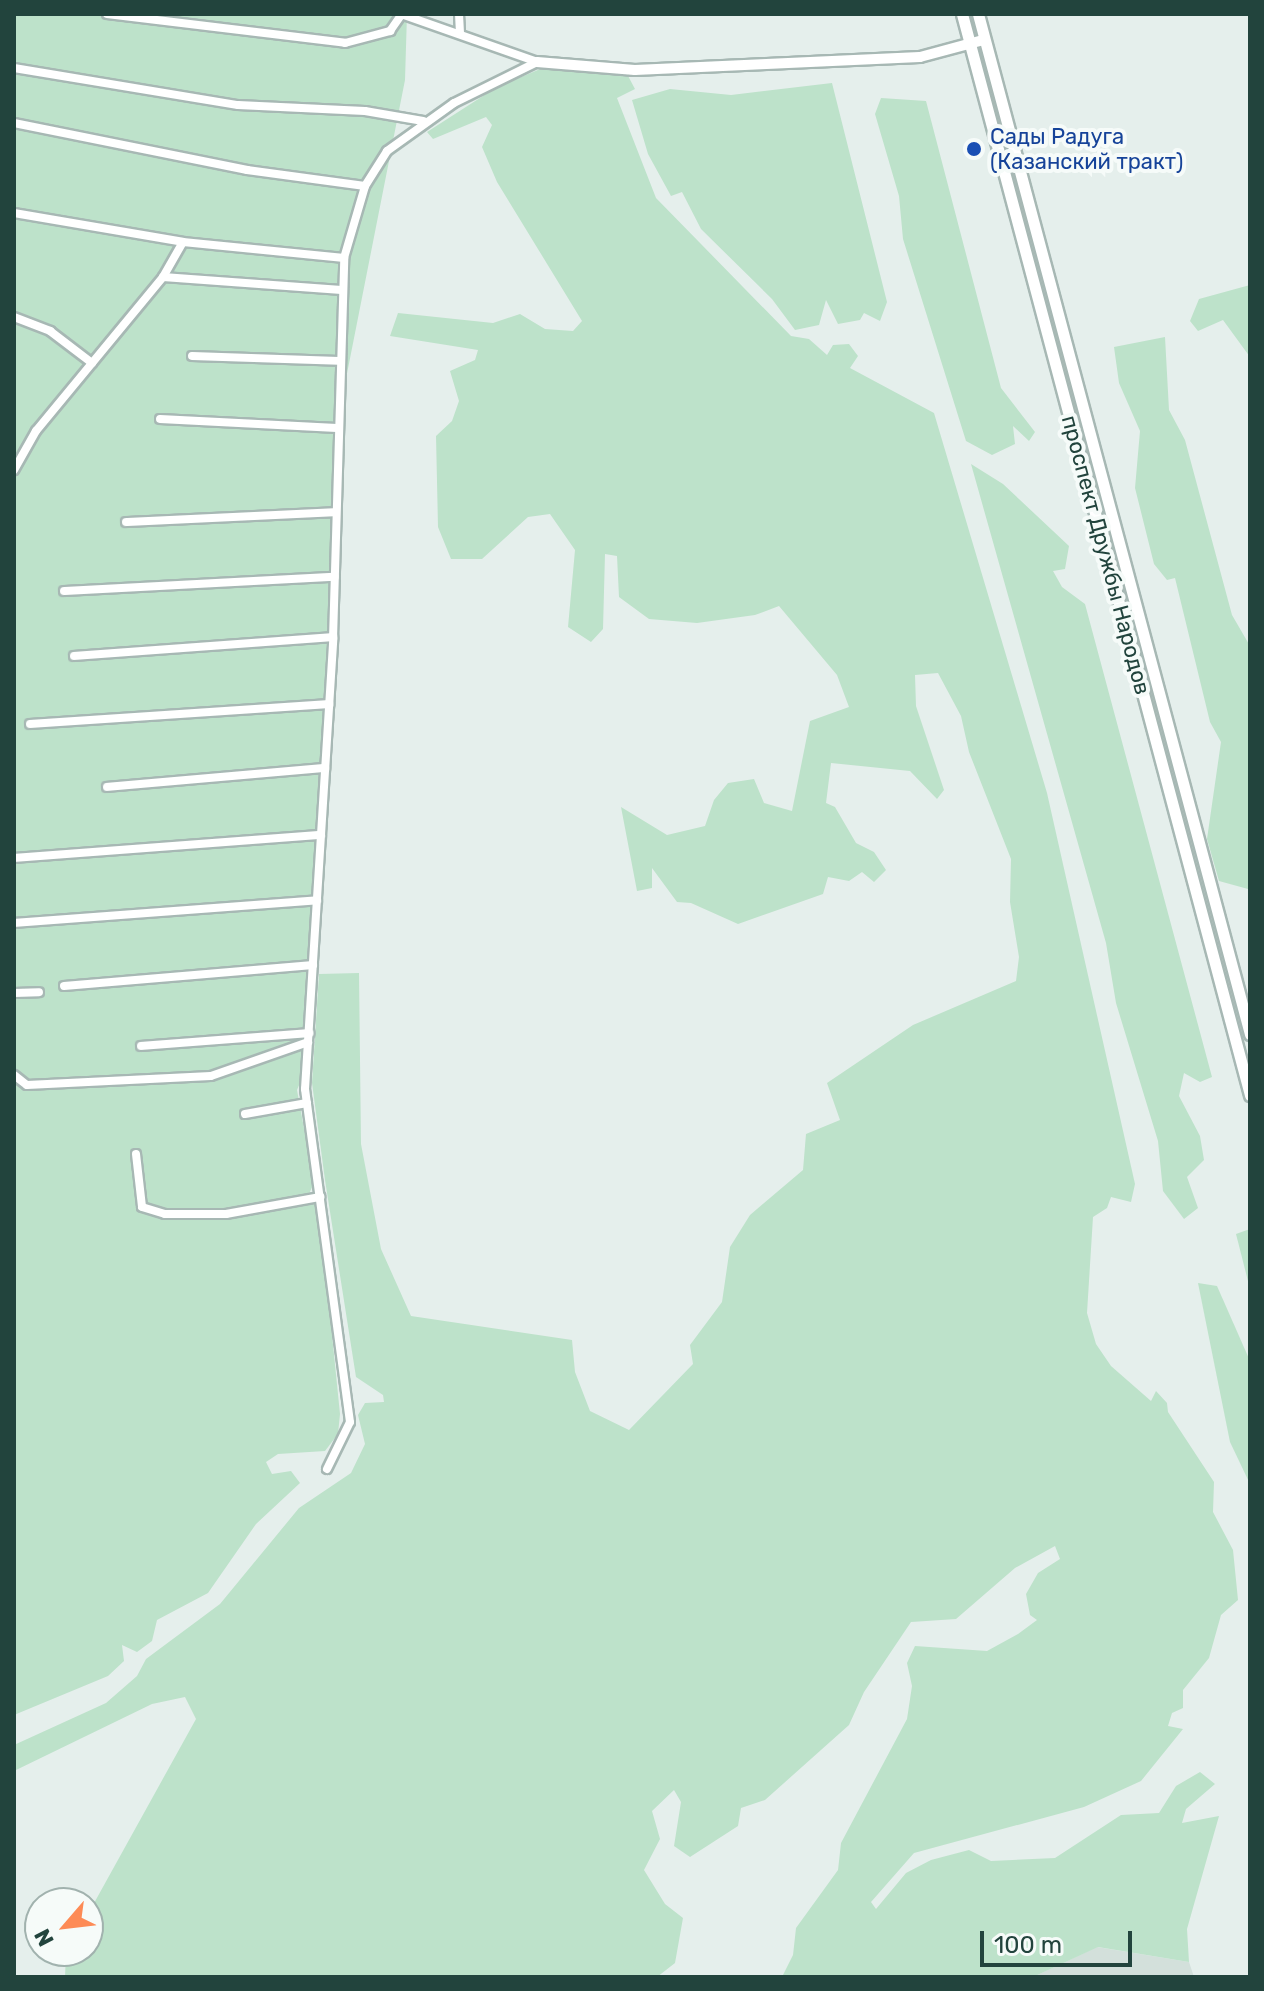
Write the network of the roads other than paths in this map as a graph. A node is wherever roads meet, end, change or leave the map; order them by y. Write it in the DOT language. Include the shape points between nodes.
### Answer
graph roads {
  1 [pos="107,14"];
  2 [pos="402,14"];
  3 [pos="459,14"];
  4 [pos="962,14"];
  5 [pos="978,14"];
  6 [pos="460,33"];
  7 [pos="983,40"];
  8 [pos="969,44"];
  9 [pos="537,62"];
  10 [pos="14,68"];
  11 [pos="423,121"];
  12 [pos="14,123"];
  13 [pos="365,186"];
  14 [pos="14,213"];
  15 [pos="183,242"];
  16 [pos="344,258"];
  17 [pos="163,277"];
  18 [pos="342,290"];
  19 [pos="14,317"];
  20 [pos="192,356"];
  21 [pos="339,361"];
  22 [pos="92,363"];
  23 [pos="160,419"];
  24 [pos="337,428"];
  25 [pos="14,470"];
  26 [pos="335,512"];
  27 [pos="126,522"];
  28 [pos="335,577"];
  29 [pos="64,591"];
  30 [pos="333,637"];
  31 [pos="74,656"];
  32 [pos="329,704"];
  33 [pos="30,724"];
  34 [pos="325,768"];
  35 [pos="107,787"];
  36 [pos="321,835"];
  37 [pos="14,858"];
  38 [pos="317,900"];
  39 [pos="14,923"];
  40 [pos="313,965"];
  41 [pos="64,986"];
  42 [pos="39,992"];
  43 [pos="14,993"];
  44 [pos="1250,1034"];
  45 [pos="309,1038"];
  46 [pos="141,1046"];
  47 [pos="14,1075"];
  48 [pos="1250,1095"];
  49 [pos="307,1103"];
  50 [pos="245,1114"];
  51 [pos="136,1154"];
  52 [pos="320,1197"];
  53 [pos="327,1469"];
  1 -- 2 [label="street" via="345,43 390,31"];
  2 -- 6 [label="street"];
  3 -- 6 [label="street"];
  4 -- 8 [label="main road, проспект Дружбы Народов"];
  5 -- 7 [label="main road, проспект Дружбы Народов"];
  6 -- 9 [label="street"];
  7 -- 8 [label="street"];
  7 -- 44 [label="main road, проспект Дружбы Народов"];
  8 -- 9 [label="street" via="920,57 651,69"];
  8 -- 48 [label="main road, проспект Дружбы Народов"];
  9 -- 11 [label="street"];
  10 -- 11 [label="street" via="238,105 365,111"];
  11 -- 13 [label="street" via="387,151"];
  12 -- 13 [label="street" via="247,170"];
  13 -- 16 [label="street"];
  14 -- 15 [label="street"];
  15 -- 16 [label="street"];
  15 -- 17 [label="street"];
  16 -- 18 [label="street"];
  17 -- 18 [label="street"];
  17 -- 22 [label="street"];
  18 -- 21 [label="street"];
  19 -- 22 [label="street" via="50,331"];
  20 -- 21 [label="street"];
  21 -- 24 [label="street"];
  22 -- 25 [label="street" via="36,431"];
  23 -- 24 [label="street"];
  24 -- 26 [label="street"];
  26 -- 27 [label="street"];
  26 -- 28 [label="street"];
  28 -- 29 [label="street"];
  28 -- 30 [label="street"];
  30 -- 31 [label="street"];
  30 -- 32 [label="street"];
  32 -- 33 [label="street"];
  32 -- 34 [label="street"];
  34 -- 35 [label="street"];
  34 -- 36 [label="street"];
  36 -- 37 [label="street"];
  36 -- 38 [label="street"];
  38 -- 39 [label="street"];
  38 -- 40 [label="street"];
  40 -- 41 [label="street"];
  40 -- 45 [label="street"];
  42 -- 43 [label="street"];
  45 -- 46 [label="street"];
  45 -- 47 [label="street" via="211,1076 27,1085"];
  45 -- 49 [label="street"];
  49 -- 50 [label="street"];
  49 -- 52 [label="street"];
  51 -- 52 [label="street" via="142,1207 165,1214 226,1214"];
  52 -- 53 [label="street" via="350,1422"];
}
